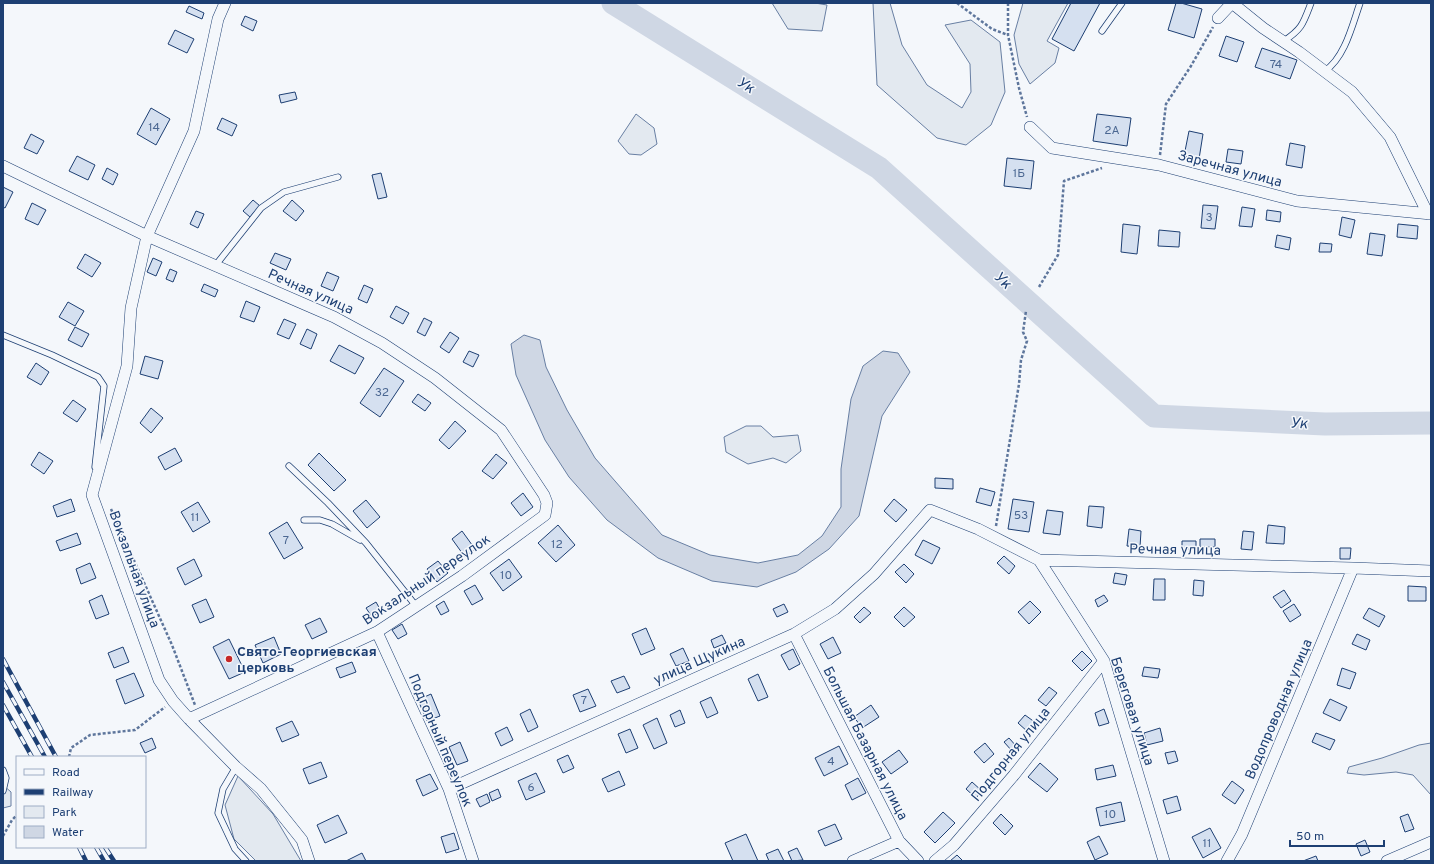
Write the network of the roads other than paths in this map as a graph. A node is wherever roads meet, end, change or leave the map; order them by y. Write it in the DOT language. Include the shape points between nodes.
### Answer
graph roads {
  1 [pos="225,3"];
  2 [pos="1122,3"];
  3 [pos="1232,3"];
  4 [pos="1311,3"];
  5 [pos="1360,3"];
  6 [pos="1218,18"];
  7 [pos="1102,31"];
  8 [pos="1283,42"];
  9 [pos="1324,71"];
  10 [pos="1030,127"];
  11 [pos="3,166"];
  12 [pos="338,177"];
  13 [pos="1429,214"];
  14 [pos="147,236"];
  15 [pos="215,266"];
  16 [pos="3,336"];
  17 [pos="289,466"];
  18 [pos="92,495"];
  19 [pos="930,510"];
  20 [pos="545,515"];
  21 [pos="304,520"];
  22 [pos="366,543"];
  23 [pos="1039,560"];
  24 [pos="1353,568"];
  25 [pos="1431,571"];
  26 [pos="416,606"];
  27 [pos="377,632"];
  28 [pos="794,634"];
  29 [pos="1104,661"];
  30 [pos="189,719"];
  31 [pos="236,767"];
  32 [pos="3,770"];
  33 [pos="448,789"];
  34 [pos="3,791"];
  35 [pos="898,841"];
  36 [pos="1431,842"];
  37 [pos="246,861"];
  38 [pos="309,861"];
  39 [pos="473,861"];
  40 [pos="853,861"];
  41 [pos="918,861"];
  42 [pos="935,861"];
  43 [pos="1164,861"];
  44 [pos="1226,861"];
  45 [pos="1387,861"];
  1 -- 14 [label="street" via="218,19 194,131"];
  2 -- 7 [label="lane"];
  3 -- 6 [label="street"];
  3 -- 8 [label="street"];
  4 -- 8 [label="lane" via="1302,27"];
  5 -- 9 [label="lane" via="1340,55 1331,67"];
  8 -- 9 [label="street"];
  9 -- 13 [label="street" via="1352,92 1390,137"];
  10 -- 13 [label="street, Заречная улица" via="1052,148 1158,165 1297,201"];
  11 -- 14 [label="street, Речная улица"];
  12 -- 15 [label="lane" via="284,192 261,208"];
  14 -- 15 [label="street, Речная улица"];
  14 -- 18 [label="street" via="131,308 127,366"];
  15 -- 20 [label="street, Речная улица" via="334,317 382,343 435,378 501,430 544,495 547,503"];
  16 -- 18 [label="lane" via="98,377 104,386"];
  17 -- 22 [label="lane"];
  18 -- 30 [label="street, Вокзальная улица" via="159,680"];
  19 -- 23 [label="street, Речная улица" via="978,529"];
  19 -- 28 [label="street, улица Щукина" via="874,574 835,609"];
  20 -- 26 [label="street, Вокзальный переулок" via="462,576"];
  21 -- 22 [label="lane" via="320,520 332,524"];
  22 -- 26 [label="lane"];
  23 -- 24 [label="street, Речная улица"];
  23 -- 29 [label="street, Береговая улица"];
  24 -- 25 [label="street, Речная улица"];
  24 -- 44 [label="street, Водопроводная улица" via="1242,834"];
  26 -- 27 [label="street, Вокзальный переулок"];
  27 -- 30 [label="street, Вокзальный переулок"];
  27 -- 33 [label="street, Подгорный переулок"];
  28 -- 33 [label="street, улица Щукина"];
  28 -- 35 [label="street, Большая Базарная улица"];
  29 -- 42 [label="street, Подгорная улица" via="1014,774 954,845"];
  29 -- 43 [label="street, Береговая улица"];
  30 -- 31 [label="street, Вокзальная улица"];
  31 -- 37 [label="lane" via="224,789 218,813 235,849"];
  31 -- 38 [label="street, Вокзальная улица" via="261,790 302,840"];
  32 -- 34 [label="lane" via="6,778"];
  33 -- 39 [label="street, Подгорный переулок"];
  35 -- 40 [label="street"];
  35 -- 41 [label="street, Большая Базарная улица"];
  36 -- 45 [label="street"];
}
